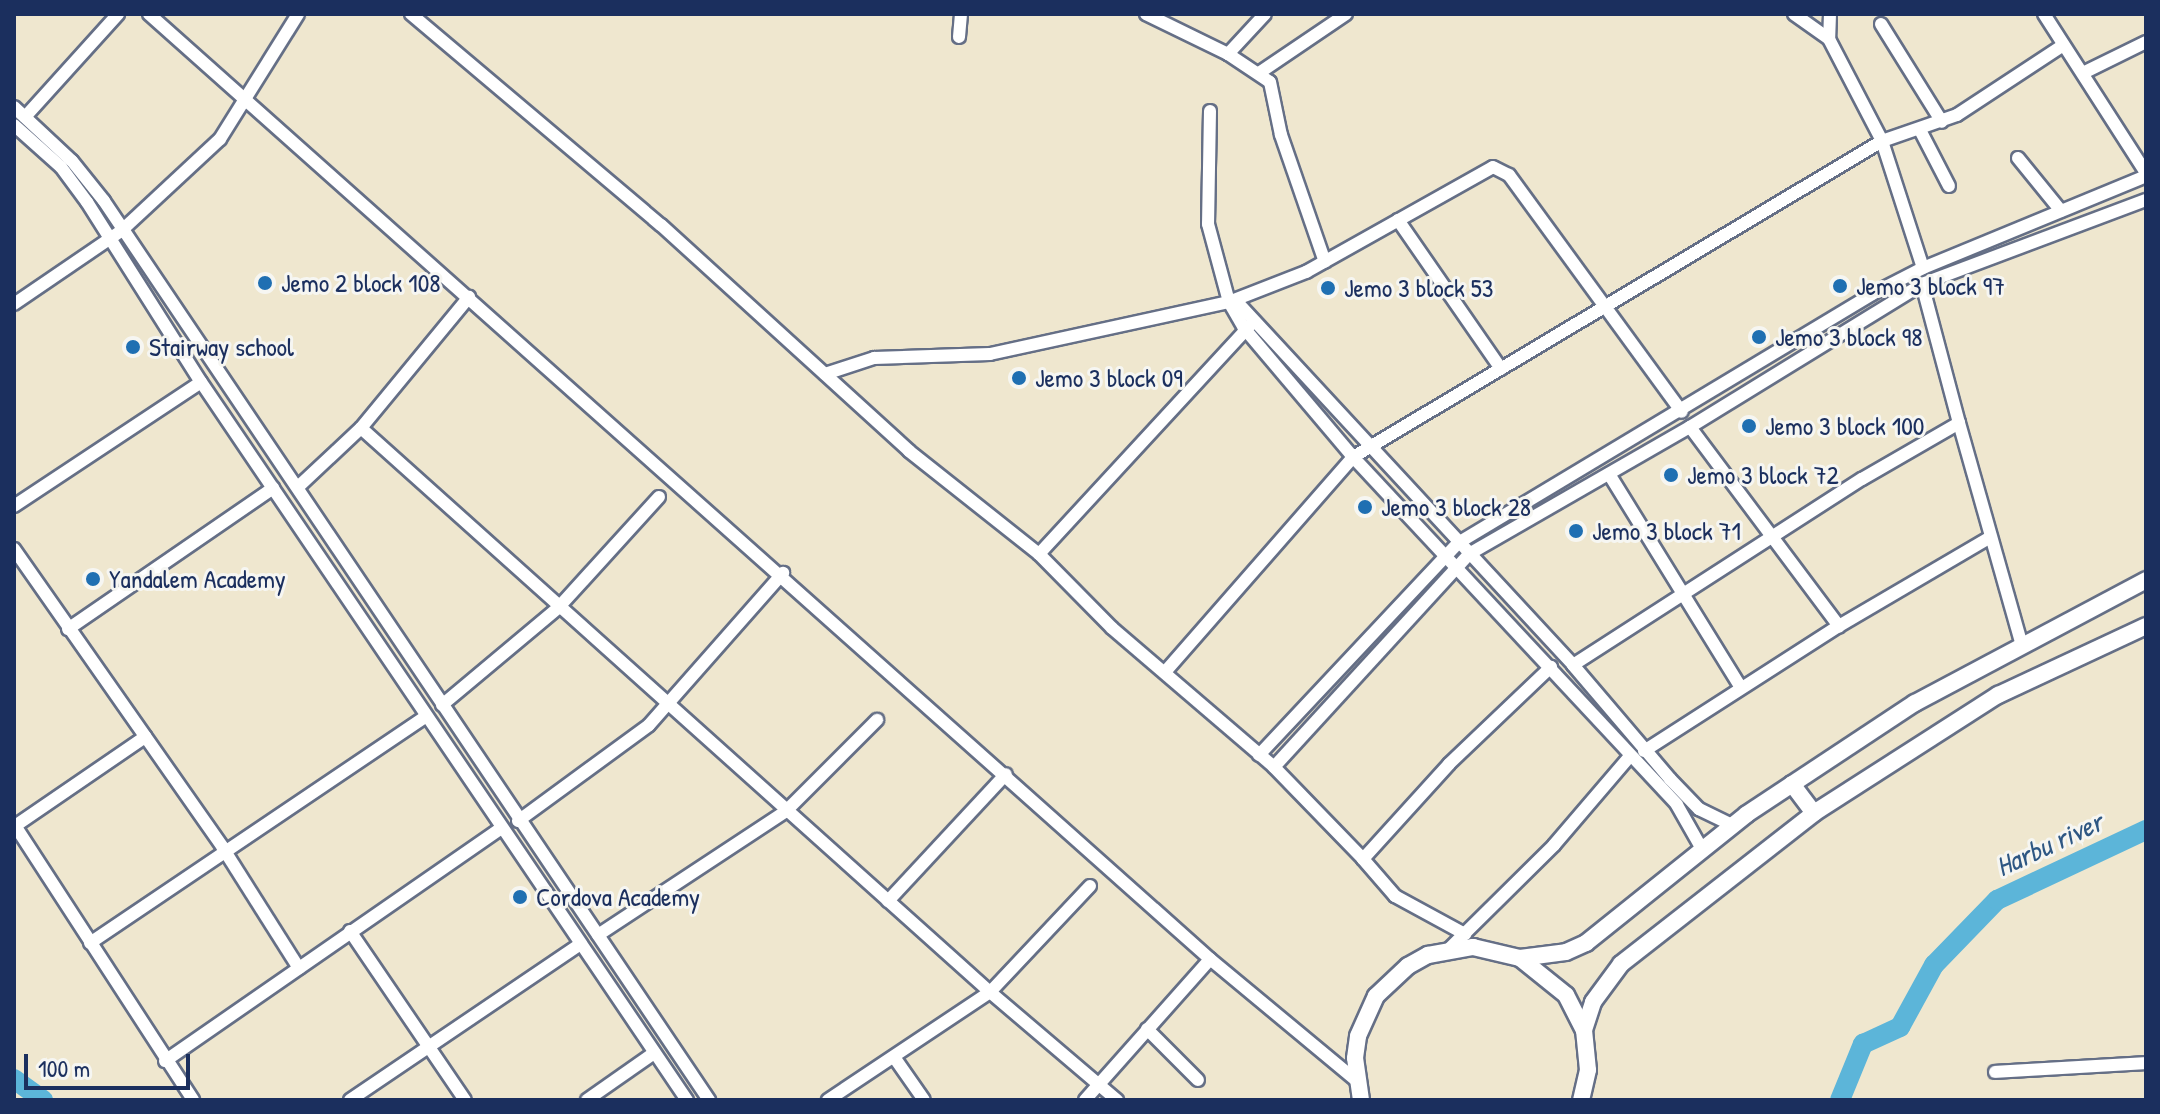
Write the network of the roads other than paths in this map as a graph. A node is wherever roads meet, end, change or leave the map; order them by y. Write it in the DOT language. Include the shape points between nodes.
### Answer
graph roads {
  1 [pos="118,14"];
  2 [pos="149,14"];
  3 [pos="298,14"];
  4 [pos="961,14"];
  5 [pos="1146,14"];
  6 [pos="1265,14"];
  7 [pos="1346,14"];
  8 [pos="1794,14"];
  9 [pos="1830,14"];
  10 [pos="417,16"];
  11 [pos="2050,16"];
  12 [pos="1881,24"];
  13 [pos="959,37"];
  14 [pos="1829,39"];
  15 [pos="2146,42"];
  16 [pos="2062,46"];
  17 [pos="1228,54"];
  18 [pos="1259,73"];
  19 [pos="2083,73"];
  20 [pos="244,97"];
  21 [pos="14,107"];
  22 [pos="1210,111"];
  23 [pos="1942,122"];
  24 [pos="17,124"];
  25 [pos="1920,130"];
  26 [pos="1882,141"];
  27 [pos="2141,154"];
  28 [pos="2018,158"];
  29 [pos="2146,174"];
  30 [pos="1949,186"];
  31 [pos="2146,200"];
  32 [pos="2061,211"];
  33 [pos="1398,220"];
  34 [pos="115,234"];
  35 [pos="1325,262"];
  36 [pos="1923,268"];
  37 [pos="1922,284"];
  38 [pos="1872,294"];
  39 [pos="469,297"];
  40 [pos="1231,298"];
  41 [pos="14,304"];
  42 [pos="1608,307"];
  43 [pos="1883,308"];
  44 [pos="1248,326"];
  45 [pos="1501,369"];
  46 [pos="825,374"];
  47 [pos="201,382"];
  48 [pos="1682,412"];
  49 [pos="1959,423"];
  50 [pos="1690,427"];
  51 [pos="361,428"];
  52 [pos="1648,433"];
  53 [pos="1369,447"];
  54 [pos="1657,447"];
  55 [pos="1353,457"];
  56 [pos="1609,474"];
  57 [pos="298,487"];
  58 [pos="273,488"];
  59 [pos="659,497"];
  60 [pos="14,506"];
  61 [pos="1774,536"];
  62 [pos="1989,538"];
  63 [pos="1458,543"];
  64 [pos="14,549"];
  65 [pos="1445,553"];
  66 [pos="338,554"];
  67 [pos="1039,554"];
  68 [pos="1469,554"];
  69 [pos="323,562"];
  70 [pos="1457,565"];
  71 [pos="783,573"];
  72 [pos="2146,580"];
  73 [pos="1682,592"];
  74 [pos="558,608"];
  75 [pos="1839,626"];
  76 [pos="2146,626"];
  77 [pos="68,629"];
  78 [pos="1541,634"];
  79 [pos="2021,642"];
  80 [pos="1529,645"];
  81 [pos="1573,665"];
  82 [pos="1551,667"];
  83 [pos="1165,672"];
  84 [pos="1741,688"];
  85 [pos="669,704"];
  86 [pos="442,705"];
  87 [pos="426,716"];
  88 [pos="1615,716"];
  89 [pos="877,720"];
  90 [pos="1604,725"];
  91 [pos="145,737"];
  92 [pos="1644,751"];
  93 [pos="1259,755"];
  94 [pos="1630,756"];
  95 [pos="1274,767"];
  96 [pos="1006,774"];
  97 [pos="1792,784"];
  98 [pos="786,811"];
  99 [pos="1814,813"];
  100 [pos="518,821"];
  101 [pos="15,825"];
  102 [pos="1732,825"];
  103 [pos="500,829"];
  104 [pos="223,848"];
  105 [pos="1702,849"];
  106 [pos="1363,859"];
  107 [pos="1090,886"];
  108 [pos="574,901"];
  109 [pos="888,901"];
  110 [pos="557,913"];
  111 [pos="350,931"];
  112 [pos="1465,934"];
  113 [pos="598,935"];
  114 [pos="90,943"];
  115 [pos="579,945"];
  116 [pos="1449,949"];
  117 [pos="1520,958"];
  118 [pos="1210,959"];
  119 [pos="299,968"];
  120 [pos="990,992"];
  121 [pos="1147,1029"];
  122 [pos="1584,1030"];
  123 [pos="427,1047"];
  124 [pos="654,1053"];
  125 [pos="894,1057"];
  126 [pos="165,1061"];
  127 [pos="2146,1063"];
  128 [pos="1588,1070"];
  129 [pos="1995,1072"];
  130 [pos="1198,1080"];
  131 [pos="1099,1084"];
  132 [pos="1358,1093"];
  133 [pos="193,1100"];
  134 [pos="350,1100"];
  135 [pos="465,1100"];
  136 [pos="587,1100"];
  137 [pos="687,1100"];
  138 [pos="709,1100"];
  139 [pos="828,1100"];
  140 [pos="924,1100"];
  141 [pos="1085,1100"];
  142 [pos="1117,1100"];
  143 [pos="1581,1100"];
  144 [pos="1592,1100"];
  1 -- 24 [label="street"];
  2 -- 20 [label="street"];
  3 -- 20 [label="street"];
  4 -- 13 [label="street"];
  5 -- 17 [label="street"];
  6 -- 17 [label="street"];
  7 -- 18 [label="street"];
  8 -- 14 [label="street"];
  9 -- 14 [label="street"];
  10 -- 46 [label="street"];
  11 -- 16 [label="street"];
  12 -- 23 [label="street"];
  14 -- 26 [label="street"];
  15 -- 19 [label="street"];
  16 -- 19 [label="street"];
  16 -- 23 [label="street"];
  17 -- 18 [label="street"];
  18 -- 35 [label="street" via="1273,90 1281,135"];
  19 -- 27 [label="street"];
  20 -- 34 [label="street" via="220,139"];
  20 -- 39 [label="street"];
  21 -- 24 [label="street"];
  22 -- 40 [label="street" via="1208,224"];
  23 -- 25 [label="street"];
  24 -- 34 [label="street" via="90,182"];
  25 -- 26 [label="street"];
  25 -- 30 [label="street"];
  26 -- 36 [label="street"];
  26 -- 42 [label="street"];
  27 -- 29 [label="street"];
  28 -- 32 [label="street"];
  29 -- 32 [label="street"];
  31 -- 37 [label="street"];
  32 -- 36 [label="street"];
  33 -- 35 [label="street"];
  33 -- 42 [label="street" via="1483,169 1503,170"];
  33 -- 45 [label="street"];
  34 -- 41 [label="street"];
  34 -- 47 [label="street"];
  34 -- 57 [label="street"];
  35 -- 40 [label="street"];
  36 -- 38 [label="street"];
  37 -- 43 [label="street"];
  37 -- 49 [label="street"];
  38 -- 43 [label="street"];
  38 -- 48 [label="street"];
  39 -- 51 [label="street"];
  39 -- 71 [label="street"];
  40 -- 44 [label="street"];
  40 -- 46 [label="street" via="990,354 874,358"];
  42 -- 45 [label="street"];
  42 -- 48 [label="street"];
  43 -- 50 [label="street"];
  44 -- 53 [label="street"];
  44 -- 55 [label="street"];
  44 -- 67 [label="street"];
  45 -- 53 [label="street"];
  46 -- 67 [label="street" via="932,470"];
  47 -- 58 [label="street"];
  47 -- 60 [label="street"];
  48 -- 52 [label="street"];
  49 -- 61 [label="street"];
  49 -- 62 [label="street"];
  50 -- 54 [label="street"];
  50 -- 61 [label="street"];
  51 -- 57 [label="street"];
  51 -- 74 [label="street"];
  52 -- 54 [label="street"];
  52 -- 63 [label="street"];
  53 -- 55 [label="street"];
  53 -- 63 [label="street"];
  54 -- 56 [label="street"];
  55 -- 65 [label="street"];
  55 -- 83 [label="street"];
  56 -- 68 [label="street"];
  56 -- 73 [label="street"];
  57 -- 66 [label="street"];
  58 -- 69 [label="street"];
  58 -- 77 [label="street"];
  59 -- 74 [label="street"];
  61 -- 73 [label="street"];
  61 -- 75 [label="street"];
  62 -- 75 [label="street"];
  62 -- 79 [label="street"];
  63 -- 65 [label="street"];
  63 -- 68 [label="street"];
  64 -- 77 [label="street"];
  65 -- 70 [label="street"];
  65 -- 93 [label="street"];
  66 -- 69 [label="street"];
  66 -- 86 [label="street"];
  67 -- 83 [label="street" via="1067,587"];
  68 -- 70 [label="street"];
  68 -- 78 [label="street"];
  69 -- 87 [label="street"];
  70 -- 80 [label="street"];
  70 -- 95 [label="street"];
  71 -- 85 [label="street"];
  71 -- 96 [label="street"];
  72 -- 79 [label="main road"];
  73 -- 81 [label="street"];
  73 -- 84 [label="street"];
  74 -- 85 [label="street"];
  74 -- 86 [label="street"];
  75 -- 84 [label="street"];
  76 -- 99 [label="main road" via="1998,695"];
  77 -- 91 [label="street"];
  78 -- 80 [label="street"];
  78 -- 81 [label="street"];
  79 -- 97 [label="main road" via="1915,703"];
  80 -- 82 [label="street"];
  81 -- 88 [label="street"];
  82 -- 90 [label="street"];
  82 -- 106 [label="street" via="1449,764"];
  83 -- 93 [label="street"];
  84 -- 92 [label="street"];
  85 -- 98 [label="street"];
  85 -- 100 [label="street" via="612,756"];
  86 -- 100 [label="street"];
  87 -- 103 [label="street"];
  87 -- 104 [label="street"];
  88 -- 90 [label="street"];
  88 -- 92 [label="street"];
  89 -- 98 [label="street"];
  90 -- 94 [label="street"];
  91 -- 101 [label="street"];
  91 -- 104 [label="street"];
  92 -- 102 [label="street" via="1699,809"];
  93 -- 95 [label="street"];
  94 -- 105 [label="street" via="1686,817"];
  94 -- 112 [label="street" via="1554,845"];
  95 -- 106 [label="street"];
  96 -- 109 [label="street"];
  96 -- 118 [label="street"];
  97 -- 99 [label="main road"];
  97 -- 102 [label="main road"];
  98 -- 109 [label="street"];
  98 -- 113 [label="street"];
  99 -- 122 [label="main road" via="1621,964 1593,1002"];
  100 -- 108 [label="street"];
  101 -- 114 [label="street"];
  102 -- 105 [label="main road"];
  103 -- 110 [label="street"];
  103 -- 111 [label="street"];
  104 -- 114 [label="street"];
  104 -- 119 [label="street"];
  105 -- 117 [label="main road" via="1586,943 1566,952"];
  106 -- 112 [label="street" via="1395,896"];
  107 -- 120 [label="street"];
  108 -- 110 [label="street"];
  108 -- 113 [label="street"];
  109 -- 120 [label="street"];
  110 -- 115 [label="street"];
  111 -- 119 [label="street"];
  111 -- 123 [label="street"];
  112 -- 116 [label="street"];
  113 -- 138 [label="street"];
  114 -- 126 [label="street"];
  115 -- 123 [label="street"];
  115 -- 124 [label="street"];
  116 -- 117 [label="main road" via="1497,950"];
  116 -- 132 [label="main road" via="1408,966 1376,996 1358,1036"];
  117 -- 122 [label="main road" via="1566,995"];
  118 -- 121 [label="street"];
  118 -- 132 [label="street"];
  119 -- 126 [label="street"];
  120 -- 125 [label="street"];
  120 -- 131 [label="street"];
  121 -- 130 [label="street"];
  121 -- 131 [label="street"];
  122 -- 128 [label="main road"];
  123 -- 134 [label="street"];
  123 -- 135 [label="street"];
  124 -- 136 [label="street"];
  124 -- 137 [label="street"];
  125 -- 139 [label="street"];
  125 -- 140 [label="street"];
  126 -- 133 [label="street"];
  127 -- 129 [label="street"];
  128 -- 143 [label="main road"];
  128 -- 144 [label="main road"];
  131 -- 141 [label="street"];
  131 -- 142 [label="street"];
}
